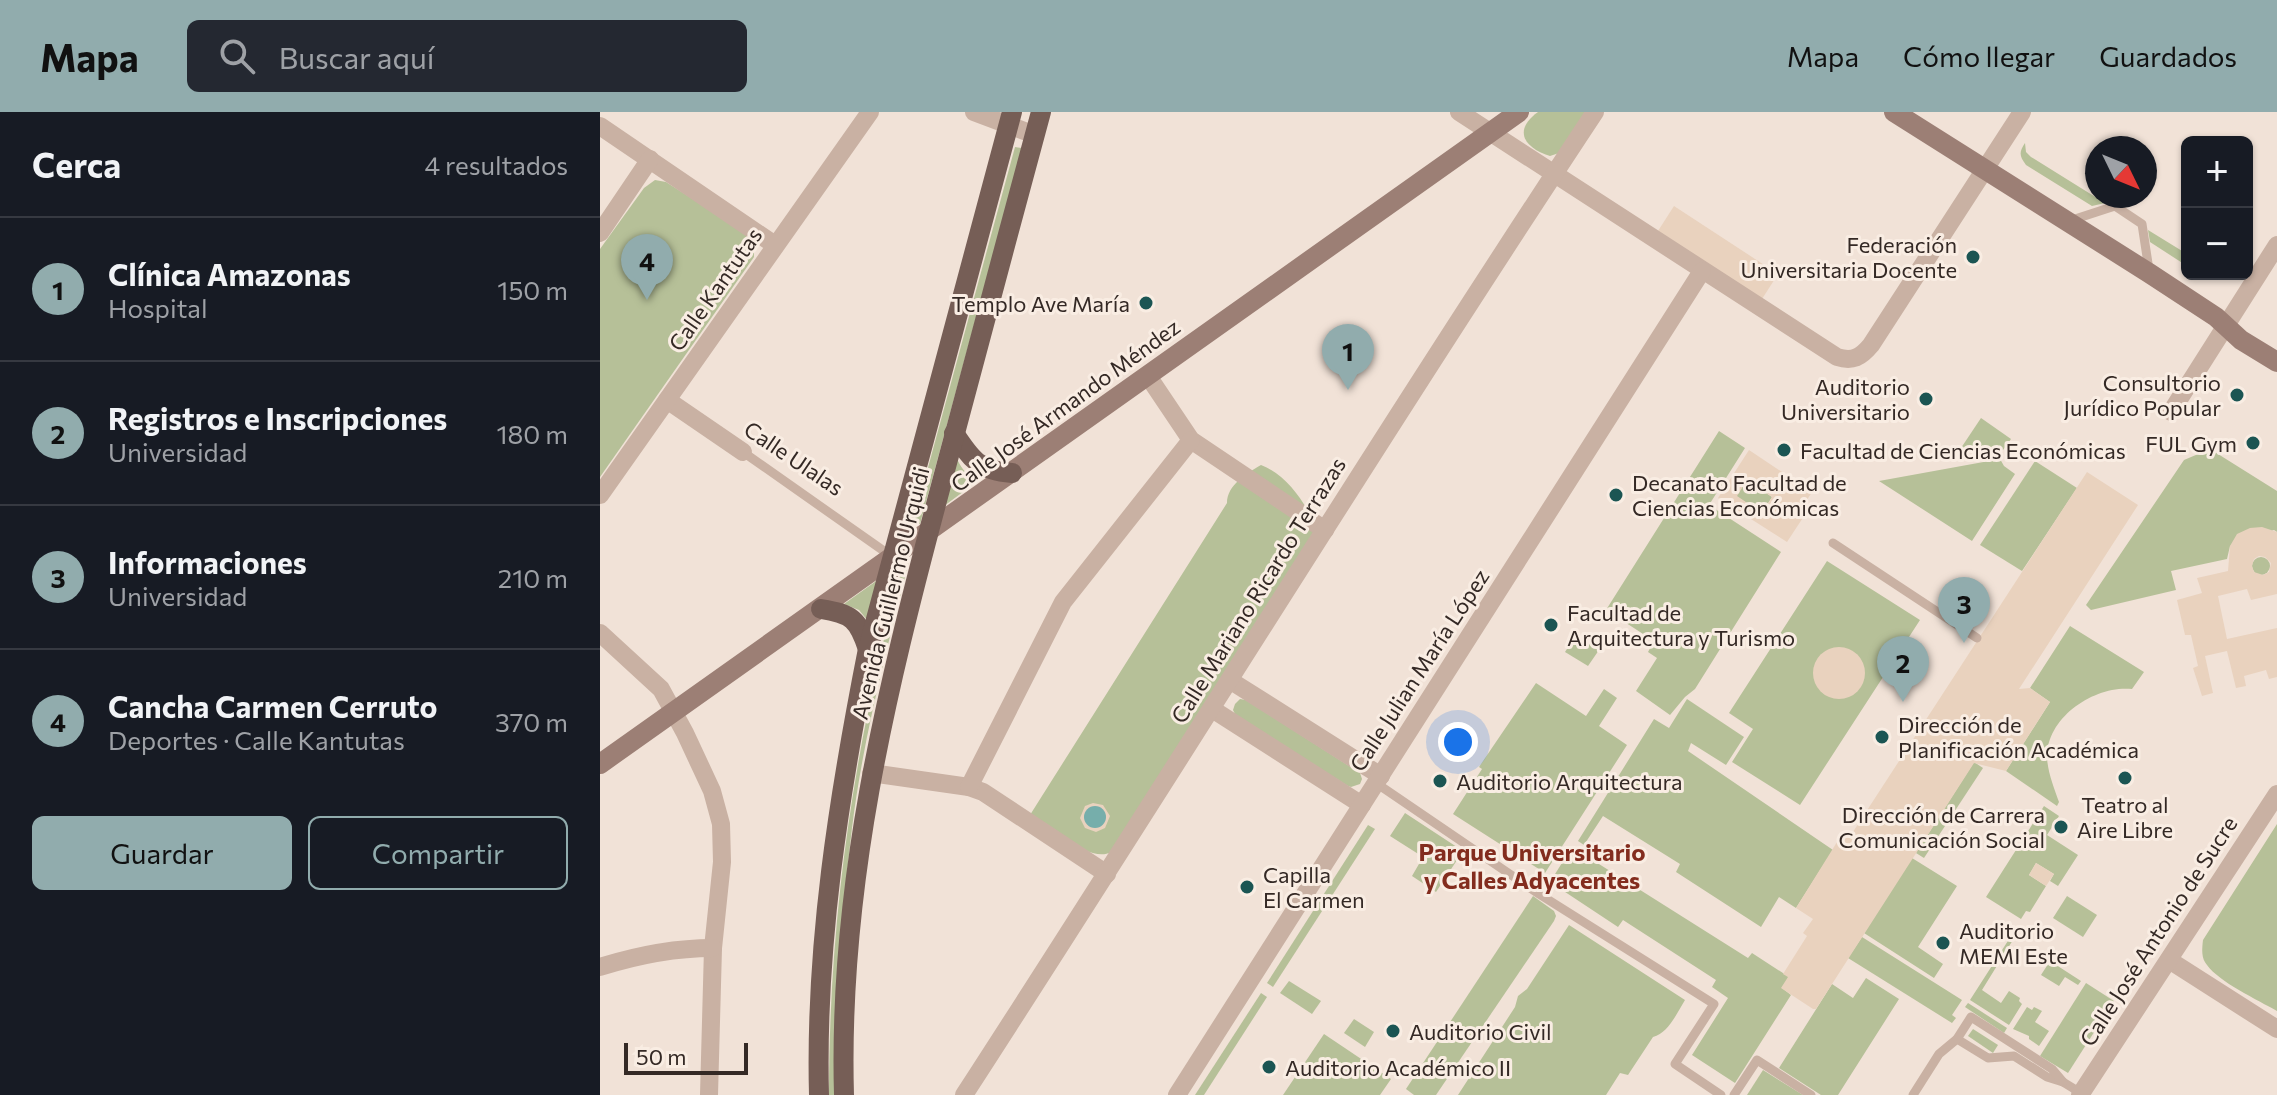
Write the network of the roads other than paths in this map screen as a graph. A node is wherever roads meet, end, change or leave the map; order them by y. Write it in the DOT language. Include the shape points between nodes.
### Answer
graph roads {
  1 [pos="870,112"];
  2 [pos="974,112"];
  3 [pos="1041,112"];
  4 [pos="1459,112"];
  5 [pos="1519,112"];
  6 [pos="1595,112"];
  7 [pos="1894,112"];
  8 [pos="2022,112"];
  9 [pos="1010,119"];
  10 [pos="600,126"];
  11 [pos="1491,132"];
  12 [pos="1035,135"];
  13 [pos="650,159"];
  14 [pos="1986,169"];
  15 [pos="1555,175"];
  16 [pos="2068,221"];
  17 [pos="600,233"];
  18 [pos="775,245"];
  19 [pos="2277,245"];
  20 [pos="1702,271"];
  21 [pos="2149,273"];
  22 [pos="2226,326"];
  23 [pos="2277,362"];
  24 [pos="1148,376"];
  25 [pos="667,400"];
  26 [pos="2171,412"];
  27 [pos="954,433"];
  28 [pos="1191,440"];
  29 [pos="743,452"];
  30 [pos="1012,473"];
  31 [pos="600,495"];
  32 [pos="1325,530"];
  33 [pos="928,533"];
  34 [pos="1833,543"];
  35 [pos="893,558"];
  36 [pos="821,609"];
  37 [pos="600,633"];
  38 [pos="1977,638"];
  39 [pos="868,649"];
  40 [pos="1231,681"];
  41 [pos="1212,709"];
  42 [pos="674,711"];
  43 [pos="600,764"];
  44 [pos="871,773"];
  45 [pos="1378,780"];
  46 [pos="969,787"];
  47 [pos="2277,794"];
  48 [pos="1362,805"];
  49 [pos="1107,874"];
  50 [pos="713,948"];
  51 [pos="2169,960"];
  52 [pos="600,967"];
  53 [pos="2277,1029"];
  54 [pos="1957,1039"];
  55 [pos="2063,1082"];
  56 [pos="2080,1094"];
  57 [pos="709,1095"];
  58 [pos="819,1095"];
  59 [pos="844,1095"];
  60 [pos="964,1095"];
  61 [pos="1177,1095"];
  62 [pos="1721,1095"];
  63 [pos="1734,1095"];
  64 [pos="1811,1095"];
  65 [pos="1913,1095"];
  1 -- 18 [label="street, Calle Kantutas"];
  2 -- 9 [label="street"];
  3 -- 12 [label="main road, Avenida Guillermo Urquidi"];
  4 -- 11 [label="street"];
  5 -- 11 [label="street, Calle José Armando Méndez"];
  6 -- 15 [label="street, Calle Mariano Ricardo Terrazas"];
  7 -- 14 [label="street"];
  8 -- 14 [label="street"];
  9 -- 12 [label="street"];
  9 -- 35 [label="main road, Avenida Guillermo Urquidi"];
  10 -- 13 [label="street"];
  11 -- 15 [label="street"];
  11 -- 24 [label="street, Calle José Armando Méndez"];
  12 -- 27 [label="main road, Avenida Guillermo Urquidi"];
  13 -- 17 [label="street"];
  13 -- 18 [label="street"];
  14 -- 16 [label="street"];
  14 -- 20 [label="street" via="1871,345 1857,358 1837,357"];
  15 -- 20 [label="street"];
  15 -- 32 [label="street, Calle Mariano Ricardo Terrazas"];
  16 -- 21 [label="street"];
  16 -- 21 [label="lane" via="2115,206 2142,224"];
  18 -- 25 [label="street, Calle Kantutas"];
  19 -- 22 [label="street"];
  20 -- 45 [label="street, Calle Julian María López"];
  21 -- 22 [label="street"];
  22 -- 23 [label="street"];
  22 -- 26 [label="street"];
  24 -- 28 [label="street"];
  24 -- 30 [label="street, Calle José Armando Méndez"];
  25 -- 29 [label="street, Calle Ulalas"];
  25 -- 31 [label="street, Calle Kantutas"];
  27 -- 30 [label="main road" via="980,465"];
  27 -- 33 [label="main road, Avenida Guillermo Urquidi"];
  28 -- 32 [label="street"];
  28 -- 46 [label="street" via="1063,602"];
  29 -- 35 [label="lane, Calle Ulalas"];
  30 -- 33 [label="street, Calle José Armando Méndez"];
  32 -- 40 [label="street, Calle Mariano Ricardo Terrazas"];
  33 -- 35 [label="street, Calle José Armando Méndez"];
  33 -- 44 [label="main road, Avenida Guillermo Urquidi"];
  34 -- 38 [label="lane"];
  35 -- 36 [label="street, Calle José Armando Méndez"];
  35 -- 39 [label="main road, Avenida Guillermo Urquidi"];
  36 -- 39 [label="main road" via="854,620"];
  36 -- 42 [label="street, Calle José Armando Méndez"];
  37 -- 42 [label="street" via="661,689"];
  39 -- 58 [label="main road, Avenida Guillermo Urquidi" via="838,812 826,915"];
  40 -- 41 [label="street, Calle Mariano Ricardo Terrazas"];
  40 -- 45 [label="street"];
  41 -- 48 [label="street"];
  41 -- 49 [label="street, Calle Mariano Ricardo Terrazas"];
  42 -- 43 [label="street, Calle José Armando Méndez"];
  42 -- 50 [label="street" via="712,791 721,824"];
  44 -- 46 [label="street"];
  44 -- 59 [label="main road, Avenida Guillermo Urquidi" via="849,935 842,1027"];
  45 -- 48 [label="street, Calle Julian María López"];
  45 -- 62 [label="lane" via="1539,894 1714,1004 1675,1064"];
  46 -- 49 [label="street"];
  47 -- 51 [label="street, Calle José Antonio de Sucre"];
  48 -- 61 [label="street, Calle Julian María López"];
  49 -- 60 [label="street, Calle Mariano Ricardo Terrazas"];
  50 -- 52 [label="street" via="652,953"];
  50 -- 57 [label="street"];
  51 -- 53 [label="street"];
  51 -- 56 [label="street, Calle José Antonio de Sucre"];
  54 -- 55 [label="lane" via="1988,1058 2014,1056"];
  54 -- 55 [label="lane" via="1971,1017 2052,1069"];
  54 -- 65 [label="lane" via="1939,1054"];
  55 -- 56 [label="lane"];
  63 -- 64 [label="lane" via="1757,1060"];
}
